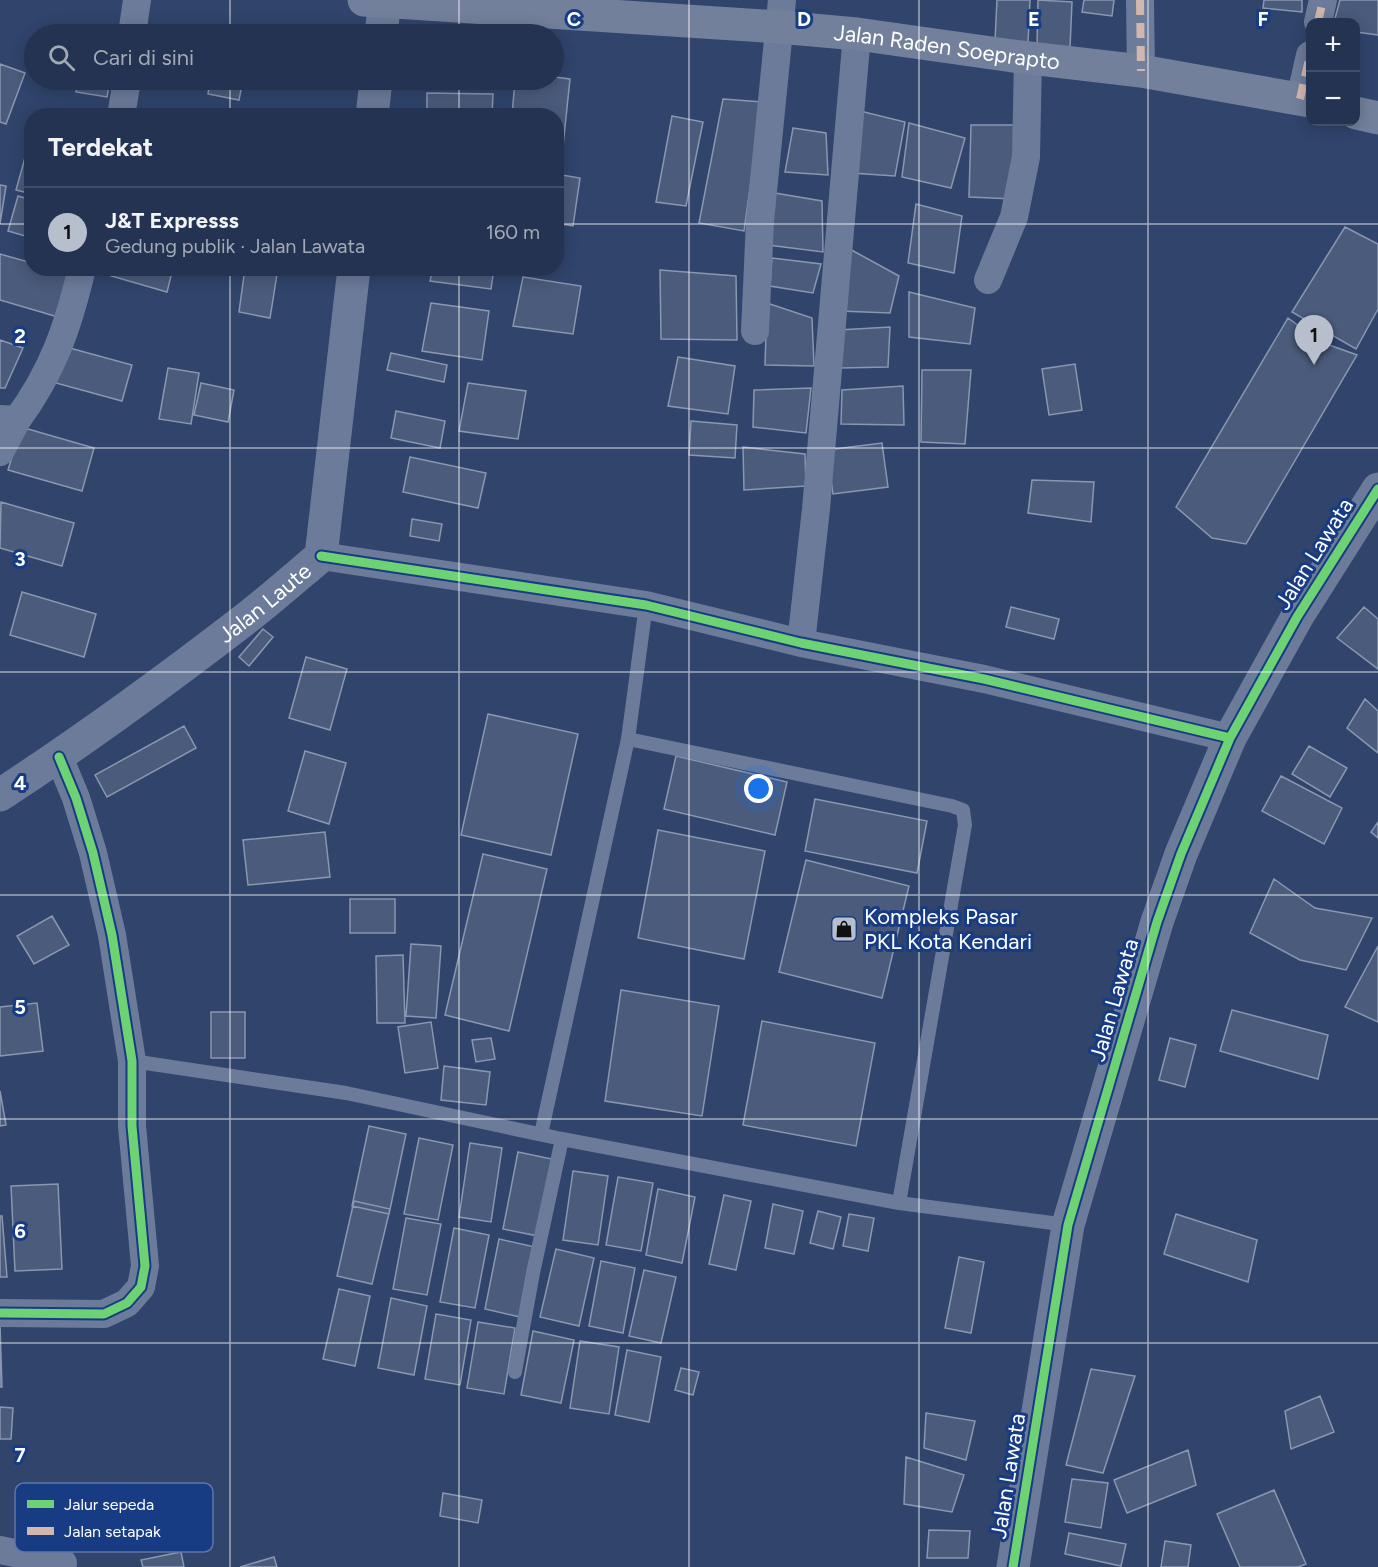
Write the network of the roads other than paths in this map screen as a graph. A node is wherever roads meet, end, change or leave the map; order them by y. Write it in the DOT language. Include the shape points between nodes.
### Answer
graph roads {
  1 [pos="137,0"];
  2 [pos="364,0"];
  3 [pos="385,0"];
  4 [pos="1140,0"];
  5 [pos="1323,0"];
  6 [pos="781,13"];
  7 [pos="1319,18"];
  8 [pos="133,24"];
  9 [pos="382,24"];
  10 [pos="857,34"];
  11 [pos="1028,58"];
  12 [pos="1141,71"];
  13 [pos="1309,72"];
  14 [pos="125,90"];
  15 [pos="375,90"];
  16 [pos="1305,100"];
  17 [pos="122,108"];
  18 [pos="373,108"];
  19 [pos="1360,114"];
  20 [pos="1378,118"];
  21 [pos="80,276"];
  22 [pos="353,276"];
  23 [pos="988,280"];
  24 [pos="755,331"];
  25 [pos="8,419"];
  26 [pos="0,452"];
  27 [pos="1378,489"];
  28 [pos="321,556"];
  29 [pos="646,605"];
  30 [pos="801,643"];
  31 [pos="1230,738"];
  32 [pos="628,739"];
  33 [pos="59,756"];
  34 [pos="0,795"];
  35 [pos="132,1061"];
  36 [pos="542,1134"];
  37 [pos="562,1139"];
  38 [pos="899,1203"];
  39 [pos="1068,1225"];
  40 [pos="0,1313"];
  41 [pos="515,1372"];
  42 [pos="0,1550"];
  43 [pos="63,1563"];
  44 [pos="1013,1567"];
  1 -- 8 [label="street"];
  2 -- 3 [label="highway, Jalan Raden Soeprapto"];
  3 -- 6 [label="highway, Jalan Raden Soeprapto"];
  3 -- 9 [label="street"];
  4 -- 12 [label="street"];
  5 -- 7 [label="street"];
  6 -- 10 [label="highway, Jalan Raden Soeprapto"];
  6 -- 24 [label="street" via="760,221"];
  10 -- 11 [label="highway, Jalan Raden Soeprapto"];
  10 -- 30 [label="street"];
  11 -- 12 [label="highway, Jalan Raden Soeprapto"];
  11 -- 23 [label="street" via="1026,157 1014,217"];
  12 -- 16 [label="highway, Jalan Raden Soeprapto"];
  13 -- 16 [label="street"];
  14 -- 17 [label="street"];
  15 -- 18 [label="street"];
  19 -- 20 [label="highway"];
  21 -- 25 [label="street" via="55,356 35,394"];
  22 -- 28 [label="street, Jalan Laute"];
  25 -- 26 [label="street"];
  27 -- 31 [label="street, Jalan Lawata" via="1297,617"];
  28 -- 29 [label="street"];
  28 -- 33 [label="street, Jalan Laute" via="246,619"];
  29 -- 30 [label="street"];
  29 -- 32 [label="lane"];
  30 -- 31 [label="street" via="984,680"];
  31 -- 39 [label="street, Jalan Lawata" via="1157,922"];
  32 -- 36 [label="lane"];
  32 -- 38 [label="lane" via="963,810 964,825"];
  33 -- 34 [label="street, Jalan Laute"];
  33 -- 35 [label="street" via="93,853 112,934"];
  35 -- 36 [label="lane" via="346,1093"];
  35 -- 40 [label="street" via="132,1126 145,1266 141,1287 127,1303 104,1314"];
  36 -- 37 [label="lane"];
  37 -- 38 [label="lane"];
  37 -- 41 [label="lane"];
  38 -- 39 [label="lane"];
  39 -- 44 [label="street, Jalan Lawata"];
  42 -- 43 [label="street"];
}
